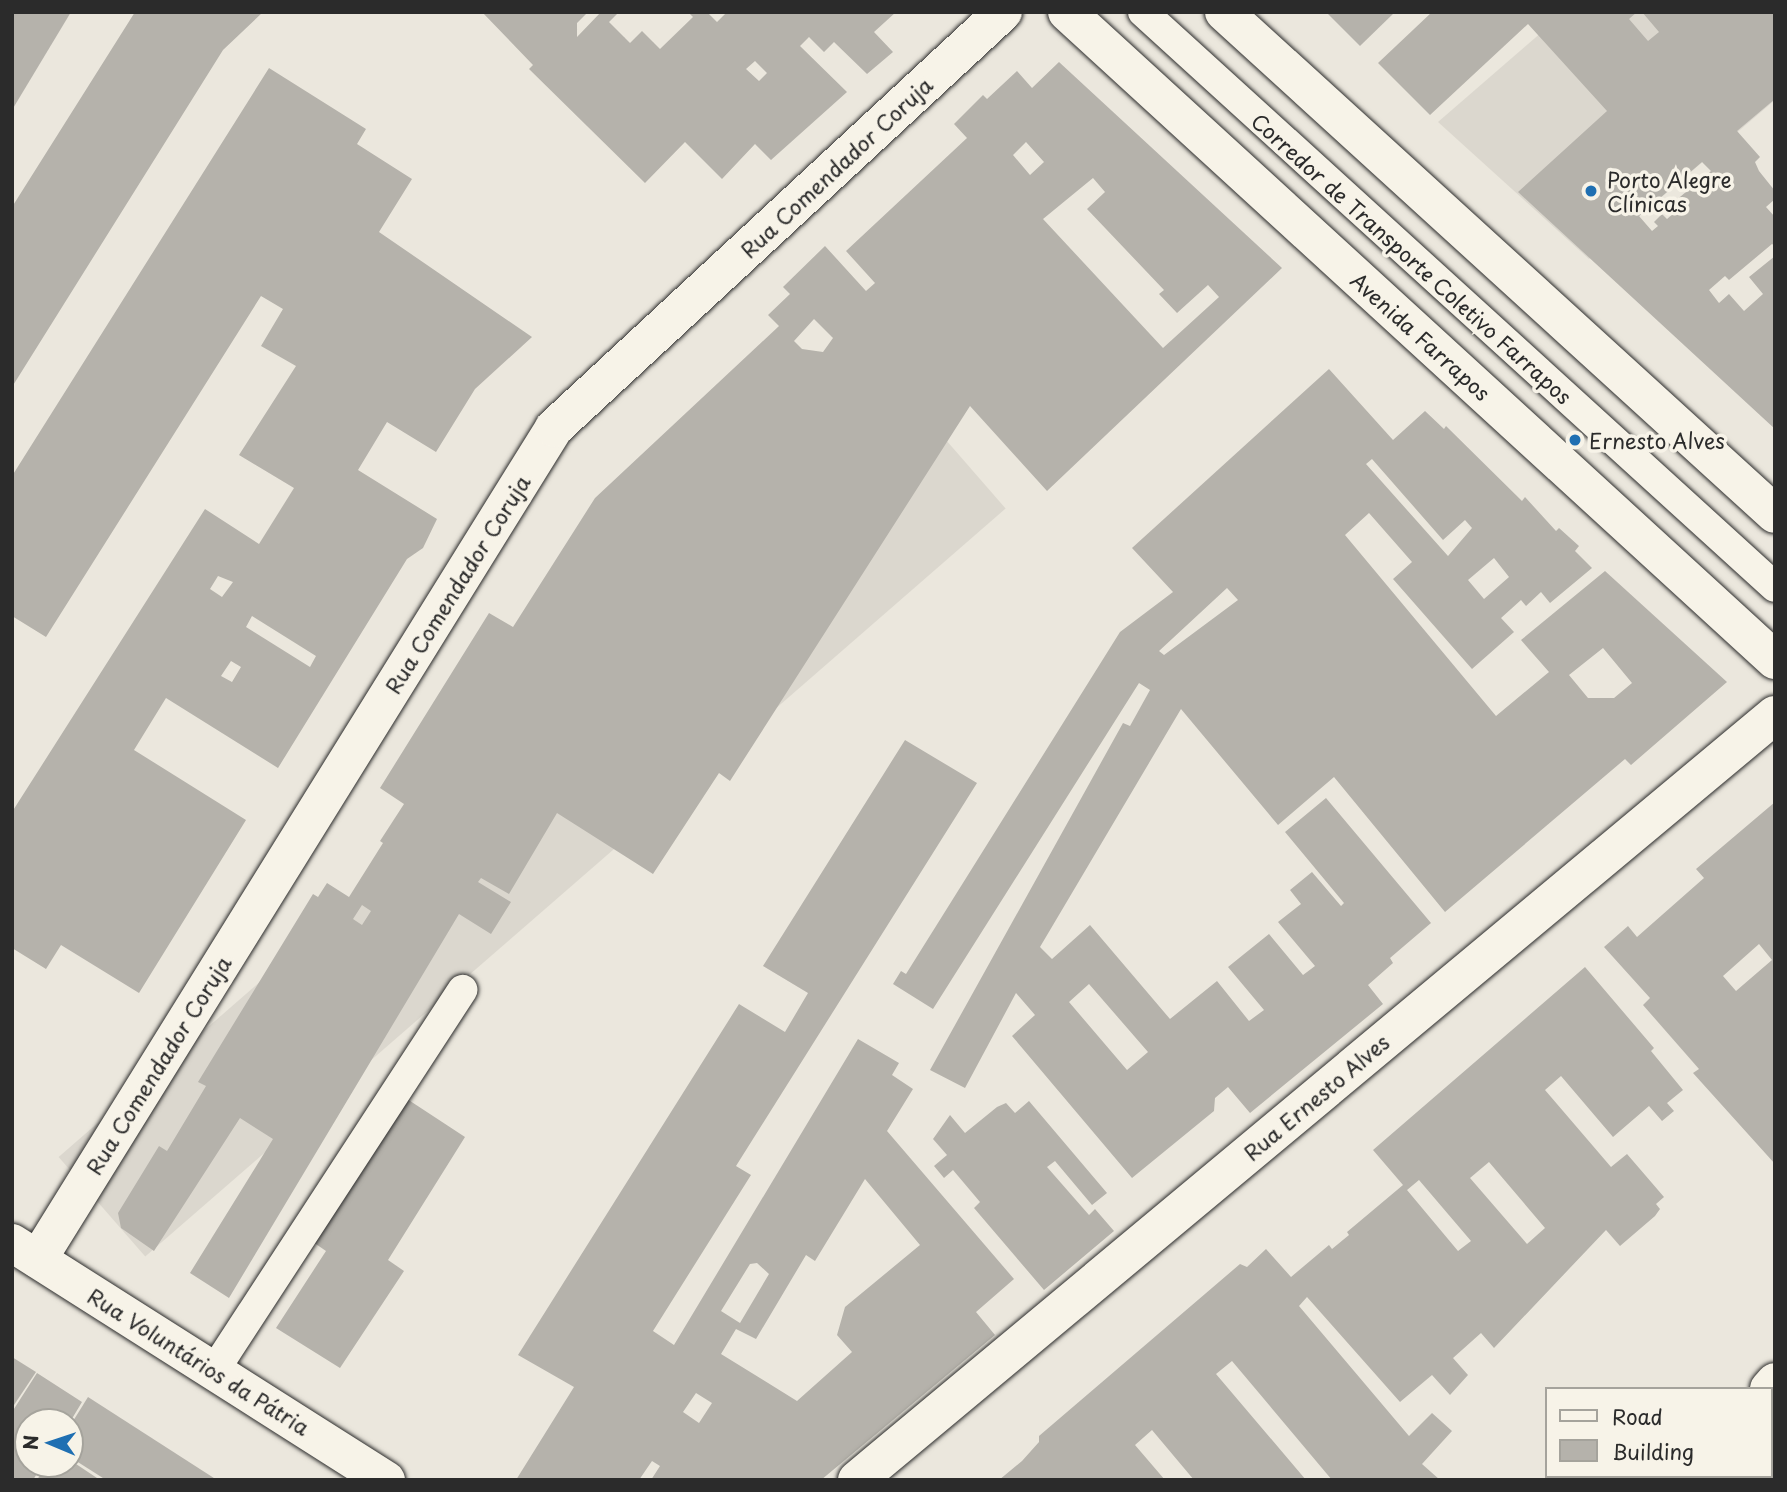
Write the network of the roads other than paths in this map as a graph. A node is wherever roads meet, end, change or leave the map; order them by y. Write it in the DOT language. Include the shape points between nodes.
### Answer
graph roads {
  1 [pos="1003,12"];
  2 [pos="1067,12"];
  3 [pos="1143,12"];
  4 [pos="1224,12"];
  5 [pos="1775,514"];
  6 [pos="1775,587"];
  7 [pos="1775,660"];
  8 [pos="1775,715"];
  9 [pos="461,990"];
  10 [pos="25,1251"];
  11 [pos="214,1371"];
  12 [pos="386,1480"];
  13 [pos="858,1480"];
  1 -- 10 [label="street, Rua Comendador Coruja" via="554,428"];
  2 -- 7 [label="street, Avenida Farrapos"];
  3 -- 6 [label="lane, Corredor de Transporte Coletivo Farrapos"];
  4 -- 5 [label="street"];
  8 -- 13 [label="street, Rua Ernesto Alves"];
  9 -- 11 [label="lane"];
  10 -- 11 [label="street, Rua Voluntários da Pátria"];
  11 -- 12 [label="street, Rua Voluntários da Pátria"];
}
